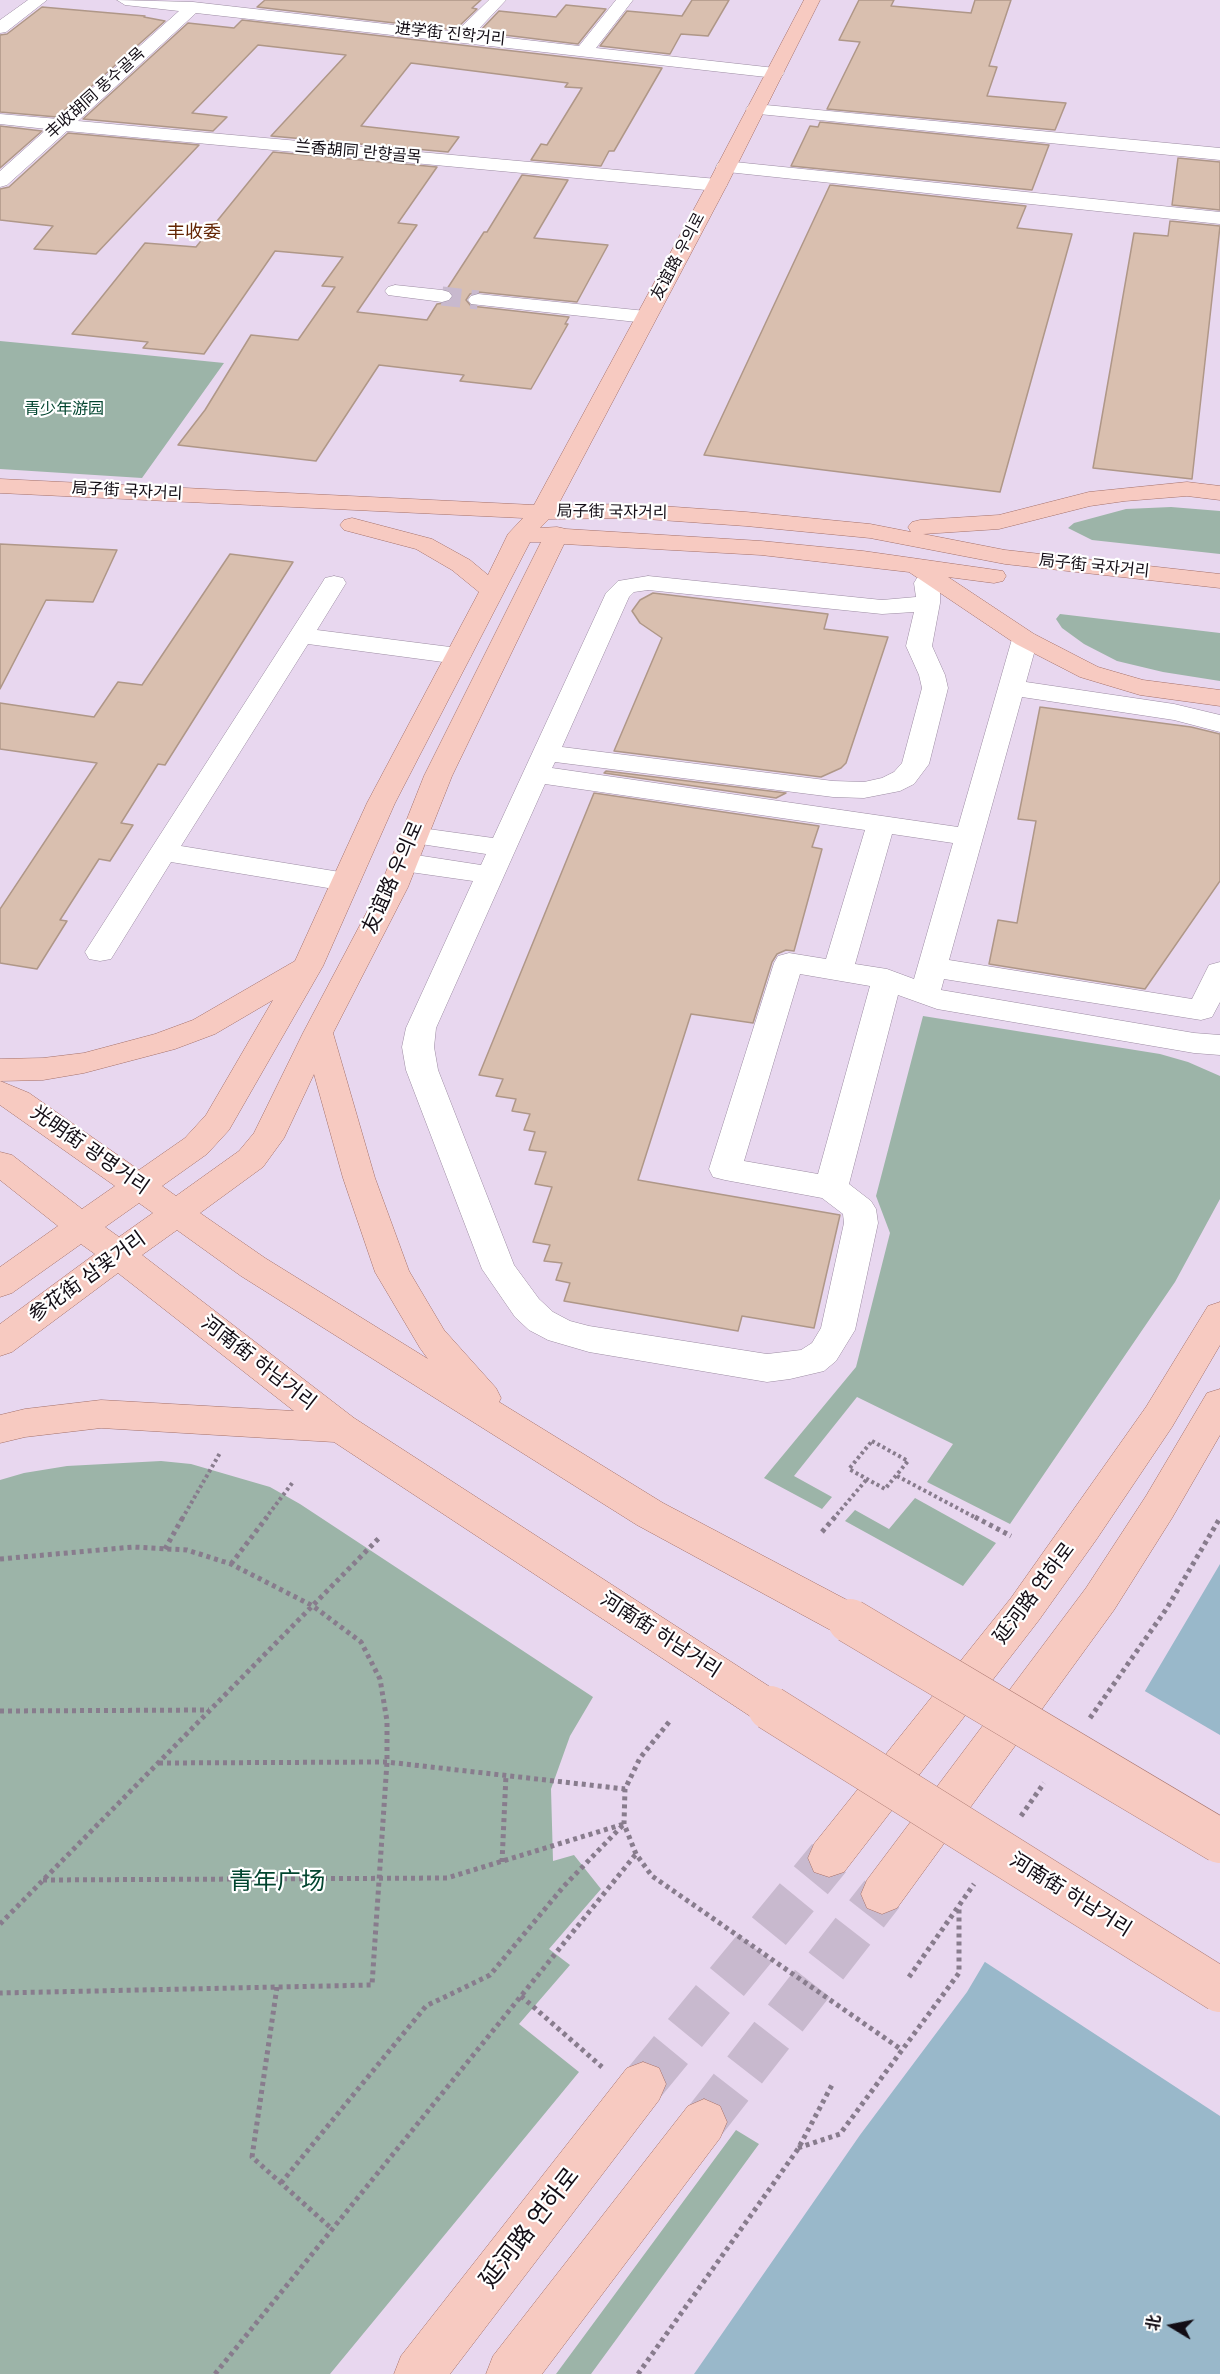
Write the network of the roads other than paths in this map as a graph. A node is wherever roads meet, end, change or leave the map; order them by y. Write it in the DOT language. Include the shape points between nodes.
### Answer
graph roads {
  1 [pos="39,0"];
  2 [pos="125,0"];
  3 [pos="498,0"];
  4 [pos="625,0"];
  5 [pos="812,0"];
  6 [pos="193,7"];
  7 [pos="0,28"];
  8 [pos="462,36"];
  9 [pos="584,51"];
  10 [pos="775,73"];
  11 [pos="756,109"];
  12 [pos="0,119"];
  13 [pos="60,124"];
  14 [pos="1220,154"];
  15 [pos="721,176"];
  16 [pos="0,181"];
  17 [pos="1220,218"];
  18 [pos="395,291"];
  19 [pos="442,296"];
  20 [pos="478,300"];
  21 [pos="646,317"];
  22 [pos="0,486"];
  23 [pos="1220,494"];
  24 [pos="1220,505"];
  25 [pos="542,512"];
  26 [pos="234,519"];
  27 [pos="352,525"];
  28 [pos="870,531"];
  29 [pos="522,534"];
  30 [pos="557,534"];
  31 [pos="912,565"];
  32 [pos="1005,567"];
  33 [pos="1220,581"];
  34 [pos="334,583"];
  35 [pos="492,590"];
  36 [pos="1220,603"];
  37 [pos="925,614"];
  38 [pos="304,631"];
  39 [pos="1025,639"];
  40 [pos="460,651"];
  41 [pos="1011,688"];
  42 [pos="1216,696"];
  43 [pos="1220,724"];
  44 [pos="541,764"];
  45 [pos="881,824"];
  46 [pos="414,835"];
  47 [pos="969,837"];
  48 [pos="168,845"];
  49 [pos="497,861"];
  50 [pos="404,862"];
  51 [pos="349,875"];
  52 [pos="100,952"];
  53 [pos="308,966"];
  54 [pos="838,971"];
  55 [pos="1220,972"];
  56 [pos="887,979"];
  57 [pos="928,981"];
  58 [pos="318,1033"];
  59 [pos="1211,1048"];
  60 [pos="0,1070"];
  61 [pos="0,1092"];
  62 [pos="0,1162"];
  63 [pos="140,1187"];
  64 [pos="831,1188"];
  65 [pos="177,1213"];
  66 [pos="83,1226"];
  67 [pos="119,1255"];
  68 [pos="0,1284"];
  69 [pos="1220,1315"];
  70 [pos="0,1343"];
  71 [pos="1220,1403"];
  72 [pos="504,1423"];
  73 [pos="341,1428"];
  74 [pos="0,1429"];
  75 [pos="1220,1841"];
  76 [pos="830,1858"];
  77 [pos="882,1894"];
  78 [pos="1220,1990"];
  79 [pos="624,2077"];
  80 [pos="704,2122"];
  81 [pos="419,2374"];
  82 [pos="511,2374"];
  1 -- 7 [label="street"];
  2 -- 6 [label="street, 进学街 진학거리"];
  3 -- 8 [label="street"];
  4 -- 9 [label="street"];
  5 -- 10 [label="main road, 友谊路 우의로"];
  6 -- 8 [label="street, 进学街 진학거리"];
  6 -- 13 [label="street, 丰收胡同 풍수골목"];
  8 -- 9 [label="street, 进学街 진학거리"];
  9 -- 10 [label="street, 进学街 진학거리"];
  10 -- 11 [label="main road, 友谊路 우의로"];
  11 -- 14 [label="street"];
  11 -- 15 [label="main road, 友谊路 우의로"];
  12 -- 13 [label="street, 兰香胡同 란향골목"];
  13 -- 15 [label="street, 兰香胡同 란향골목"];
  13 -- 16 [label="street, 丰收胡同 풍수골목"];
  15 -- 17 [label="street, 兰香胡同 란향골목"];
  15 -- 21 [label="main road, 友谊路 우의로"];
  18 -- 19 [label="street"];
  20 -- 21 [label="street"];
  21 -- 25 [label="main road, 友谊路 우의로"];
  22 -- 25 [label="main road, 局子街 국자거리"];
  23 -- 28 [label="main road" via="1187,489 1125,494 999,522"];
  24 -- 32 [label="main road" via="1177,501 1132,503 1030,527 1004,537 1000,549"];
  25 -- 28 [label="main road, 局子街 국자거리" via="666,513"];
  25 -- 29 [label="main road, 友谊路 우의로"];
  25 -- 30 [label="main road"];
  26 -- 27 [label="main road, 局子街 국자거리"];
  27 -- 29 [label="main road, 局子街 국자거리"];
  27 -- 35 [label="main road" via="424,544 462,565"];
  28 -- 32 [label="main road, 局子街 국자거리"];
  29 -- 30 [label="main road, 局子街 국자거리"];
  29 -- 35 [label="main road, 友谊路 우의로"];
  30 -- 31 [label="main road, 局子街 국자거리" via="761,548"];
  30 -- 46 [label="main road, 友谊路 우의로" via="438,776"];
  31 -- 32 [label="main road, 局子街 국자거리"];
  31 -- 37 [label="street" via="928,587"];
  31 -- 39 [label="main road"];
  32 -- 33 [label="main road, 局子街 국자거리"];
  32 -- 36 [label="main road, 局子街 국자거리"];
  32 -- 42 [label="main road" via="1006,597 1012,606 1071,648 1096,660"];
  34 -- 38 [label="street"];
  35 -- 40 [label="main road, 友谊路 우의로"];
  37 -- 44 [label="street" via="648,583 627,586 618,593"];
  37 -- 44 [label="street" via="919,646 934,688 915,764 890,786 833,789"];
  38 -- 40 [label="street"];
  38 -- 48 [label="street"];
  39 -- 41 [label="street"];
  39 -- 42 [label="main road" via="1117,681"];
  40 -- 51 [label="main road, 友谊路 우의로" via="381,803"];
  41 -- 43 [label="street" via="1174,712"];
  41 -- 47 [label="street"];
  44 -- 45 [label="street"];
  44 -- 49 [label="street"];
  45 -- 47 [label="street"];
  45 -- 54 [label="street"];
  46 -- 49 [label="street"];
  46 -- 50 [label="main road, 友谊路 우의로"];
  47 -- 57 [label="street"];
  48 -- 51 [label="street"];
  48 -- 52 [label="street"];
  49 -- 50 [label="street"];
  49 -- 64 [label="street" via="422,1028 418,1047 422,1070 499,1269 527,1308 560,1331 589,1339 767,1368 811,1361 824,1352 838,1330 861,1223 859,1209"];
  50 -- 58 [label="main road, 友谊路 우의로"];
  51 -- 53 [label="main road, 友谊路 우의로"];
  53 -- 60 [label="main road" via="204,1027 165,1042 84,1063"];
  53 -- 63 [label="main road, 友谊路 우의로" via="218,1122 196,1146"];
  54 -- 56 [label="street"];
  54 -- 64 [label="street" via="789,963 725,1169"];
  55 -- 57 [label="street" via="1201,1010"];
  56 -- 57 [label="street"];
  56 -- 64 [label="street"];
  57 -- 59 [label="street"];
  58 -- 65 [label="main road, 友谊路 우의로" via="268,1138 251,1159"];
  58 -- 72 [label="main road" via="359,1178 392,1272 432,1339"];
  61 -- 63 [label="main road, 光明街 광명거리"];
  62 -- 66 [label="main road"];
  63 -- 65 [label="main road, 光明街 광명거리"];
  63 -- 66 [label="main road"];
  65 -- 67 [label="main road, 参花街 삼꽃거리"];
  65 -- 72 [label="main road" via="253,1267"];
  66 -- 67 [label="main road"];
  66 -- 68 [label="main road"];
  67 -- 70 [label="main road, 参花街 삼꽃거리"];
  67 -- 73 [label="main road, 河南街 하남거리"];
  69 -- 76 [label="main road, 延河路 연하로" via="1165,1407 1083,1529"];
  71 -- 77 [label="main road" via="1100,1599"];
  72 -- 75 [label="main road, bridge" via="650,1514 850,1620"];
  73 -- 74 [label="main road" via="100,1414"];
  73 -- 78 [label="main road, 河南街 하남거리, bridge" via="770,1708"];
  79 -- 81 [label="main road, 延河路 연하로"];
  80 -- 82 [label="main road"];
}
